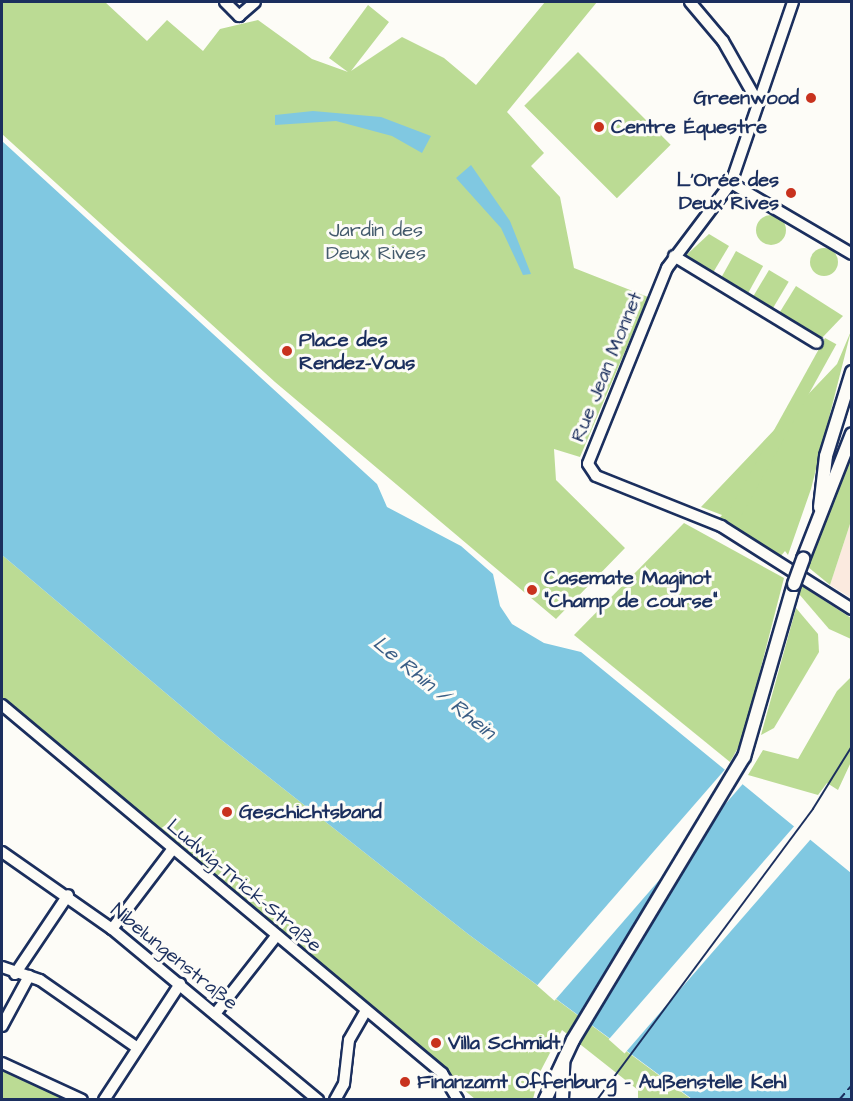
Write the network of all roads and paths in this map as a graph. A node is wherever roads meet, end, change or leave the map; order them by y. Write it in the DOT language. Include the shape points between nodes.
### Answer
graph roads {
  1 [pos="225,2"];
  2 [pos="255,2"];
  3 [pos="690,2"];
  4 [pos="793,2"];
  5 [pos="757,101"];
  6 [pos="731,183"];
  7 [pos="852,254"];
  8 [pos="674,256"];
  9 [pos="817,343"];
  10 [pos="852,372"];
  11 [pos="852,434"];
  12 [pos="820,507"];
  13 [pos="852,609"];
  14 [pos="2,705"];
  15 [pos="172,850"];
  16 [pos="2,852"];
  17 [pos="68,895"];
  18 [pos="112,929"];
  19 [pos="277,935"];
  20 [pos="2,968"];
  21 [pos="15,974"];
  22 [pos="28,976"];
  23 [pos="180,984"];
  24 [pos="366,1011"];
  25 [pos="215,1014"];
  26 [pos="2,1026"];
  27 [pos="136,1047"];
  28 [pos="563,1058"];
  29 [pos="2,1063"];
  30 [pos="458,1099"];
  31 [pos="82,1100"];
  32 [pos="104,1100"];
  33 [pos="318,1100"];
  34 [pos="335,1100"];
  35 [pos="545,1100"];
  36 [pos="562,1100"];
  1 -- 2 [label="street" via="239,16"];
  3 -- 5 [label="street" via="723,41"];
  4 -- 5 [label="street"];
  5 -- 6 [label="street"];
  6 -- 7 [label="street"];
  6 -- 8 [label="street, Rue Jean Monnet"];
  8 -- 9 [label="street"];
  8 -- 13 [label="street, Rue Jean Monnet" via="589,468 721,526"];
  10 -- 12 [label="main road" via="826,456"];
  11 -- 12 [label="main road"];
  12 -- 28 [label="main road, bridge" via="794,584 752,738 738,768"];
  14 -- 15 [label="street, Ludwig-Trick-Straße"];
  15 -- 18 [label="street"];
  15 -- 19 [label="street, Ludwig-Trick-Straße"];
  16 -- 17 [label="street, Nibelungenstraße"];
  17 -- 18 [label="street, Nibelungenstraße"];
  17 -- 21 [label="street"];
  18 -- 23 [label="street, Nibelungenstraße"];
  19 -- 24 [label="street, Ludwig-Trick-Straße"];
  19 -- 25 [label="street"];
  20 -- 21 [label="street"];
  21 -- 22 [label="street"];
  22 -- 26 [label="street"];
  22 -- 27 [label="street"];
  23 -- 25 [label="street, Nibelungenstraße"];
  23 -- 27 [label="street"];
  24 -- 30 [label="street, Ludwig-Trick-Straße" via="442,1073"];
  24 -- 34 [label="street" via="349,1040 344,1084"];
  25 -- 33 [label="street, Nibelungenstraße"];
  27 -- 32 [label="street"];
  28 -- 35 [label="main road"];
  28 -- 36 [label="main road"];
  29 -- 31 [label="street"];
}
